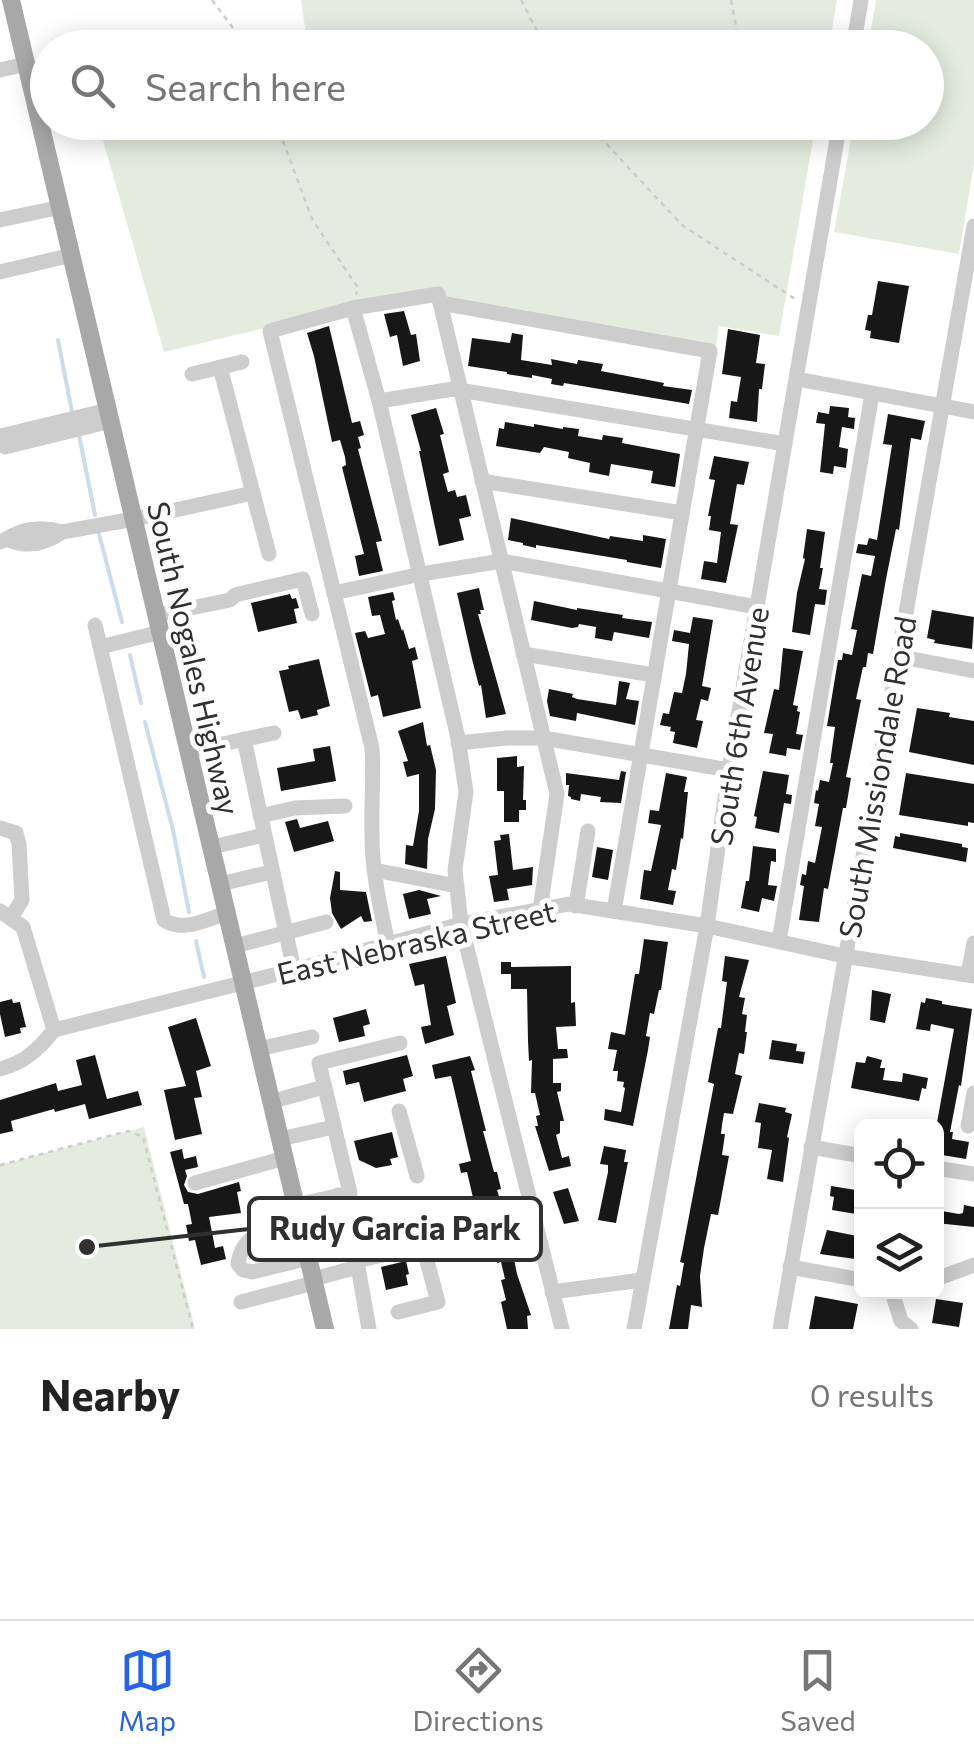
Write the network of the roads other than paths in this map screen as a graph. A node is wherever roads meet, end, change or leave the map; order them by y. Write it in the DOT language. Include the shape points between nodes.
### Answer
graph roads {
  1 [pos="11,0"];
  2 [pos="861,0"];
  3 [pos="856,30"];
  4 [pos="27,64"];
  5 [pos="0,70"];
  6 [pos="30,77"];
  7 [pos="45,140"];
  8 [pos="837,140"];
  9 [pos="61,207"];
  10 [pos="0,220"];
  11 [pos="974,226"];
  12 [pos="72,255"];
  13 [pos="0,272"];
  14 [pos="440,303"];
  15 [pos="353,308"];
  16 [pos="242,362"];
  17 [pos="220,367"];
  18 [pos="192,374"];
  19 [pos="797,379"];
  20 [pos="460,390"];
  21 [pos="872,394"];
  22 [pos="378,402"];
  23 [pos="942,406"];
  24 [pos="974,412"];
  25 [pos="110,415"];
  26 [pos="697,429"];
  27 [pos="784,444"];
  28 [pos="482,481"];
  29 [pos="253,493"];
  30 [pos="682,514"];
  31 [pos="134,520"];
  32 [pos="4,541"];
  33 [pos="269,554"];
  34 [pos="502,561"];
  35 [pos="420,574"];
  36 [pos="668,592"];
  37 [pos="334,593"];
  38 [pos="757,607"];
  39 [pos="312,614"];
  40 [pos="159,624"];
  41 [pos="95,625"];
  42 [pos="100,647"];
  43 [pos="524,654"];
  44 [pos="897,656"];
  45 [pos="974,671"];
  46 [pos="654,675"];
  47 [pos="274,733"];
  48 [pos="544,738"];
  49 [pos="244,739"];
  50 [pos="458,743"];
  51 [pos="189,751"];
  52 [pos="640,754"];
  53 [pos="730,770"];
  54 [pos="345,806"];
  55 [pos="260,816"];
  56 [pos="0,828"];
  57 [pos="588,831"];
  58 [pos="264,835"];
  59 [pos="212,847"];
  60 [pos="374,870"];
  61 [pos="271,872"];
  62 [pos="220,884"];
  63 [pos="457,886"];
  64 [pos="576,906"];
  65 [pos="540,910"];
  66 [pos="614,911"];
  67 [pos="227,914"];
  68 [pos="11,919"];
  69 [pos="326,922"];
  70 [pos="461,924"];
  71 [pos="707,926"];
  72 [pos="285,933"];
  73 [pos="779,941"];
  74 [pos="974,942"];
  75 [pos="388,944"];
  76 [pos="235,946"];
  77 [pos="844,956"];
  78 [pos="294,970"];
  79 [pos="971,975"];
  80 [pos="244,982"];
  81 [pos="54,1030"];
  82 [pos="312,1038"];
  83 [pos="400,1043"];
  84 [pos="258,1049"];
  85 [pos="0,1069"];
  86 [pos="324,1087"];
  87 [pos="974,1093"];
  88 [pos="270,1102"];
  89 [pos="399,1112"];
  90 [pos="968,1126"];
  91 [pos="334,1128"];
  92 [pos="280,1138"];
  93 [pos="811,1148"];
  94 [pos="854,1155"];
  95 [pos="285,1158"];
  96 [pos="944,1169"];
  97 [pos="974,1174"];
  98 [pos="417,1176"];
  99 [pos="195,1183"];
  100 [pos="338,1195"];
  101 [pos="297,1213"];
  102 [pos="309,1258"];
  103 [pos="357,1264"];
  104 [pos="974,1265"];
  105 [pos="790,1267"];
  106 [pos="944,1275"];
  107 [pos="854,1279"];
  108 [pos="642,1280"];
  109 [pos="314,1281"];
  110 [pos="552,1292"];
  111 [pos="894,1299"];
  112 [pos="241,1302"];
  113 [pos="398,1312"];
  114 [pos="325,1329"];
  115 [pos="370,1329"];
  116 [pos="562,1329"];
  117 [pos="634,1329"];
  118 [pos="780,1329"];
  119 [pos="911,1329"];
  1 -- 4 [label="main road, South Nogales Highway"];
  2 -- 3 [label="street"];
  4 -- 5 [label="street"];
  4 -- 6 [label="main road, South Nogales Highway"];
  7 -- 9 [label="main road, South Nogales Highway"];
  8 -- 19 [label="street, South 6th Avenue"];
  9 -- 10 [label="street"];
  9 -- 12 [label="main road, South Nogales Highway"];
  11 -- 23 [label="street, South Missiondale Road"];
  12 -- 13 [label="street"];
  12 -- 25 [label="main road, South Nogales Highway"];
  14 -- 15 [label="street" via="438,294"];
  14 -- 20 [label="street"];
  14 -- 26 [label="street" via="710,351"];
  15 -- 22 [label="street"];
  15 -- 37 [label="street" via="270,331"];
  16 -- 17 [label="street"];
  17 -- 18 [label="street"];
  17 -- 29 [label="street"];
  19 -- 21 [label="street"];
  19 -- 27 [label="street, South 6th Avenue"];
  20 -- 22 [label="street"];
  20 -- 26 [label="street"];
  20 -- 28 [label="street"];
  21 -- 23 [label="street"];
  21 -- 73 [label="street"];
  22 -- 35 [label="street"];
  23 -- 24 [label="street"];
  23 -- 44 [label="street, South Missiondale Road"];
  25 -- 25 [label="street" via="1,436 4,446"];
  25 -- 31 [label="main road, South Nogales Highway"];
  26 -- 27 [label="street"];
  26 -- 30 [label="street"];
  27 -- 38 [label="street, South 6th Avenue"];
  28 -- 30 [label="street"];
  28 -- 34 [label="street"];
  29 -- 31 [label="street"];
  29 -- 33 [label="street"];
  30 -- 36 [label="street"];
  31 -- 32 [label="street" via="23,546"];
  31 -- 40 [label="main road, South Nogales Highway"];
  34 -- 35 [label="street"];
  34 -- 36 [label="street"];
  34 -- 43 [label="street"];
  35 -- 37 [label="street"];
  35 -- 50 [label="street"];
  36 -- 38 [label="street"];
  36 -- 46 [label="street"];
  37 -- 60 [label="street" via="372,748"];
  38 -- 53 [label="street, South 6th Avenue"];
  39 -- 40 [label="street" via="303,579 235,595"];
  40 -- 42 [label="street"];
  40 -- 51 [label="main road, South Nogales Highway"];
  41 -- 42 [label="street"];
  42 -- 67 [label="street" via="164,920 182,927"];
  43 -- 46 [label="street"];
  43 -- 48 [label="street"];
  44 -- 45 [label="street"];
  44 -- 77 [label="street, South Missiondale Road"];
  46 -- 52 [label="street"];
  47 -- 49 [label="street"];
  48 -- 50 [label="street"];
  48 -- 52 [label="street"];
  48 -- 65 [label="street" via="557,794"];
  49 -- 51 [label="street"];
  49 -- 55 [label="street"];
  50 -- 63 [label="street" via="466,792"];
  51 -- 59 [label="main road, South Nogales Highway"];
  52 -- 53 [label="street"];
  52 -- 66 [label="street"];
  53 -- 71 [label="street, South 6th Avenue"];
  54 -- 55 [label="street"];
  55 -- 58 [label="street"];
  56 -- 68 [label="street" via="16,832 19,844 22,900"];
  57 -- 64 [label="street"];
  58 -- 59 [label="street"];
  58 -- 61 [label="street"];
  59 -- 62 [label="main road, South Nogales Highway"];
  60 -- 63 [label="street"];
  60 -- 75 [label="street"];
  61 -- 62 [label="street"];
  61 -- 72 [label="street"];
  62 -- 67 [label="main road, South Nogales Highway"];
  63 -- 70 [label="street"];
  64 -- 65 [label="street, East Nebraska Street"];
  64 -- 66 [label="street, East Nebraska Street"];
  65 -- 70 [label="street, East Nebraska Street"];
  66 -- 71 [label="street, East Nebraska Street"];
  67 -- 76 [label="main road, South Nogales Highway"];
  68 -- 81 [label="street"];
  69 -- 72 [label="street"];
  70 -- 75 [label="street, East Nebraska Street"];
  70 -- 110 [label="street"];
  71 -- 73 [label="street, East Nebraska Street"];
  71 -- 108 [label="street, South 6th Avenue"];
  72 -- 76 [label="street"];
  72 -- 78 [label="street"];
  73 -- 77 [label="street, East Nebraska Street"];
  74 -- 79 [label="street"];
  75 -- 78 [label="street, East Nebraska Street"];
  76 -- 80 [label="main road, South Nogales Highway"];
  77 -- 79 [label="street, East Nebraska Street"];
  77 -- 93 [label="street, South Missiondale Road"];
  78 -- 80 [label="street, East Nebraska Street"];
  80 -- 81 [label="street, East Nebraska Street"];
  80 -- 84 [label="main road, South Nogales Highway"];
  81 -- 85 [label="street" via="37,1052"];
  82 -- 84 [label="street"];
  83 -- 86 [label="street" via="319,1063"];
  84 -- 88 [label="main road, South Nogales Highway"];
  86 -- 88 [label="street"];
  86 -- 91 [label="street"];
  87 -- 90 [label="street"];
  88 -- 92 [label="main road, South Nogales Highway"];
  89 -- 98 [label="street"];
  91 -- 92 [label="street"];
  91 -- 100 [label="street" via="350,1193"];
  92 -- 95 [label="main road, South Nogales Highway"];
  93 -- 94 [label="street"];
  93 -- 105 [label="street, South Missiondale Road"];
  95 -- 99 [label="street"];
  95 -- 101 [label="main road, South Nogales Highway"];
  96 -- 97 [label="street"];
  100 -- 101 [label="street"];
  100 -- 103 [label="street"];
  101 -- 102 [label="main road, South Nogales Highway"];
  101 -- 102 [label="street" via="252,1236 238,1264 252,1272"];
  102 -- 109 [label="main road, South Nogales Highway"];
  103 -- 109 [label="street"];
  103 -- 113 [label="street" via="423,1246 438,1302"];
  103 -- 115 [label="street"];
  104 -- 106 [label="street"];
  105 -- 107 [label="street"];
  105 -- 118 [label="street, South Missiondale Road"];
  108 -- 110 [label="street"];
  108 -- 117 [label="street, South 6th Avenue"];
  109 -- 112 [label="street"];
  109 -- 114 [label="main road, South Nogales Highway"];
  110 -- 116 [label="street"];
  111 -- 119 [label="street"];
}
